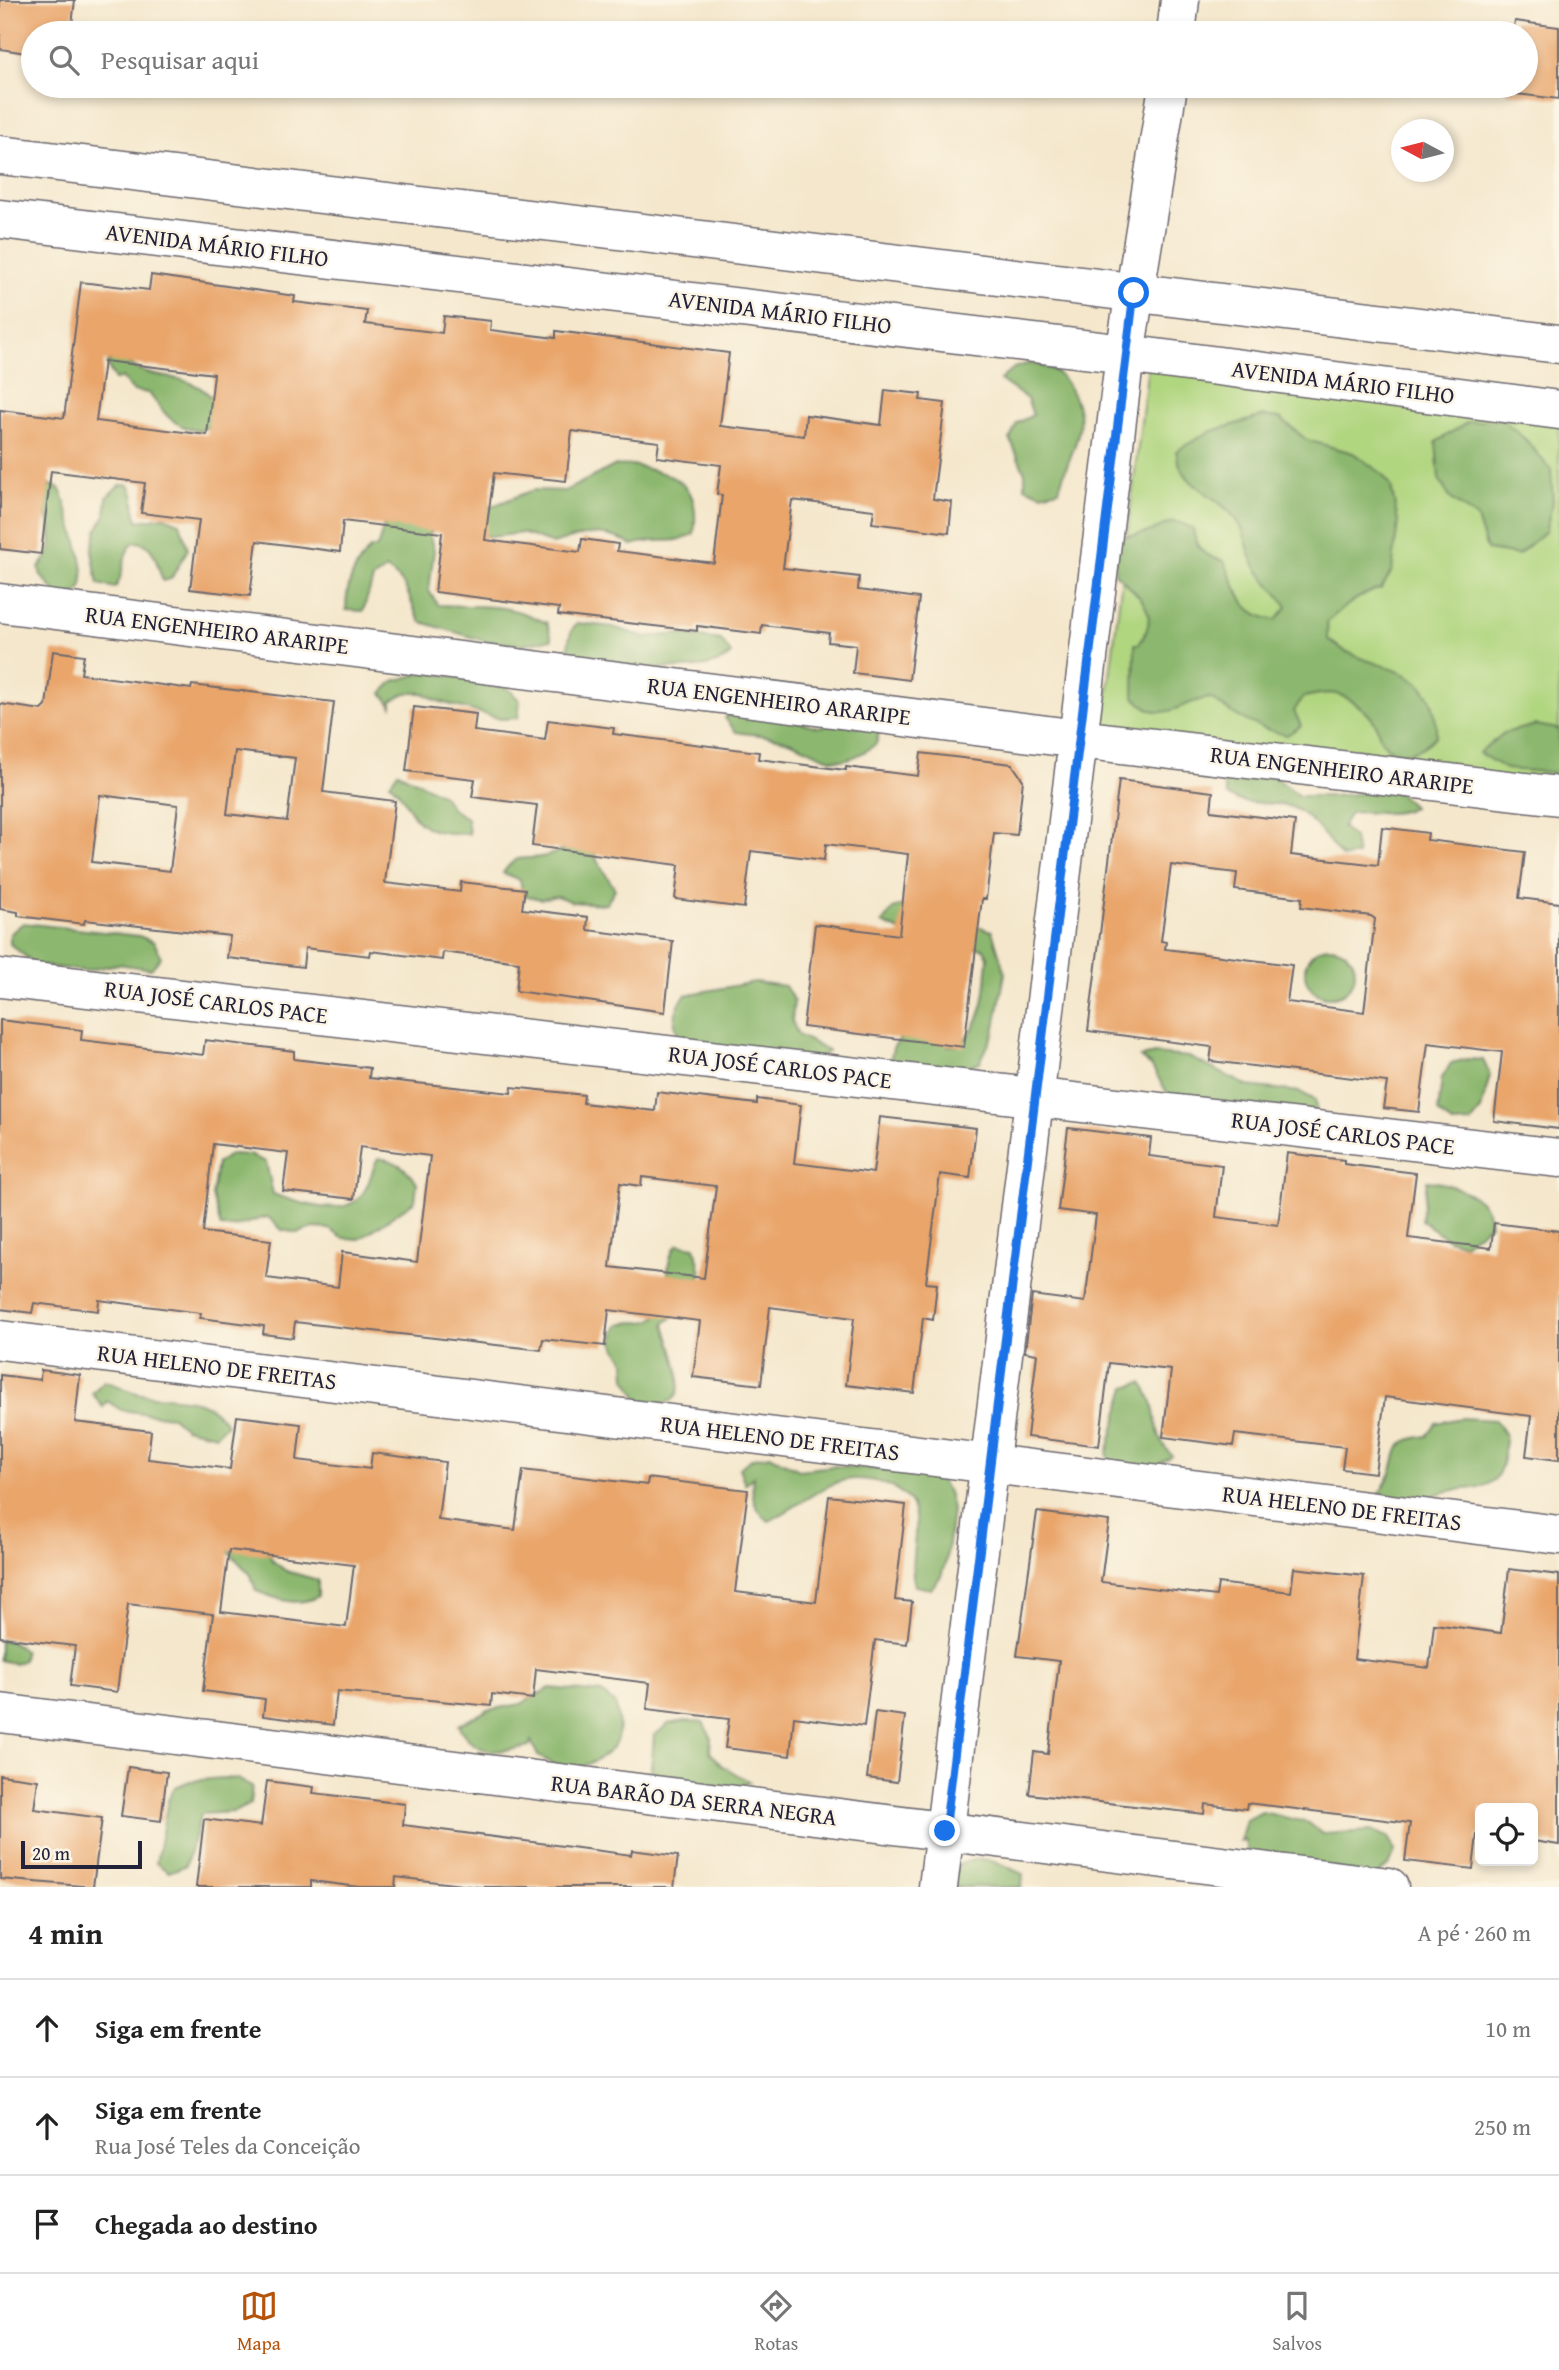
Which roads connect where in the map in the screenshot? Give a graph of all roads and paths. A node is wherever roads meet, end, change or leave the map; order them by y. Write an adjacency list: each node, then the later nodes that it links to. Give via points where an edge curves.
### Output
1 (1180, 0): 2 (street)
2 (1177, 21)
3 (1166, 98): 6 (street)
4 (0, 155): 6 (street)
5 (0, 219): 8 (street, AVENIDA MÁRIO FILHO)
6 (1134, 293): 7 (street); 8 (street)
7 (1559, 344)
8 (1125, 354): 9 (street, AVENIDA MÁRIO FILHO); 11 (street)
9 (1559, 410)
10 (0, 603): 11 (street, RUA ENGENHEIRO ARARIPE)
11 (1079, 739): 12 (street, RUA ENGENHEIRO ARARIPE); 14 (street)
12 (1559, 796)
13 (0, 978): 14 (street, RUA JOSÉ CARLOS PACE)
14 (1034, 1096): 15 (street, RUA JOSÉ CARLOS PACE); 17 (street)
15 (1559, 1158)
16 (0, 1340): 17 (street, RUA HELENO DE FREITAS)
17 (990, 1464): 18 (street, RUA HELENO DE FREITAS); 20 (street)
18 (1559, 1535)
19 (0, 1713): 20 (street, RUA BARÃO DA SERRA NEGRA)
20 (945, 1831): 21 (street); 22 (street, RUA BARÃO DA SERRA NEGRA)
21 (938, 1887)
22 (1389, 1887)

